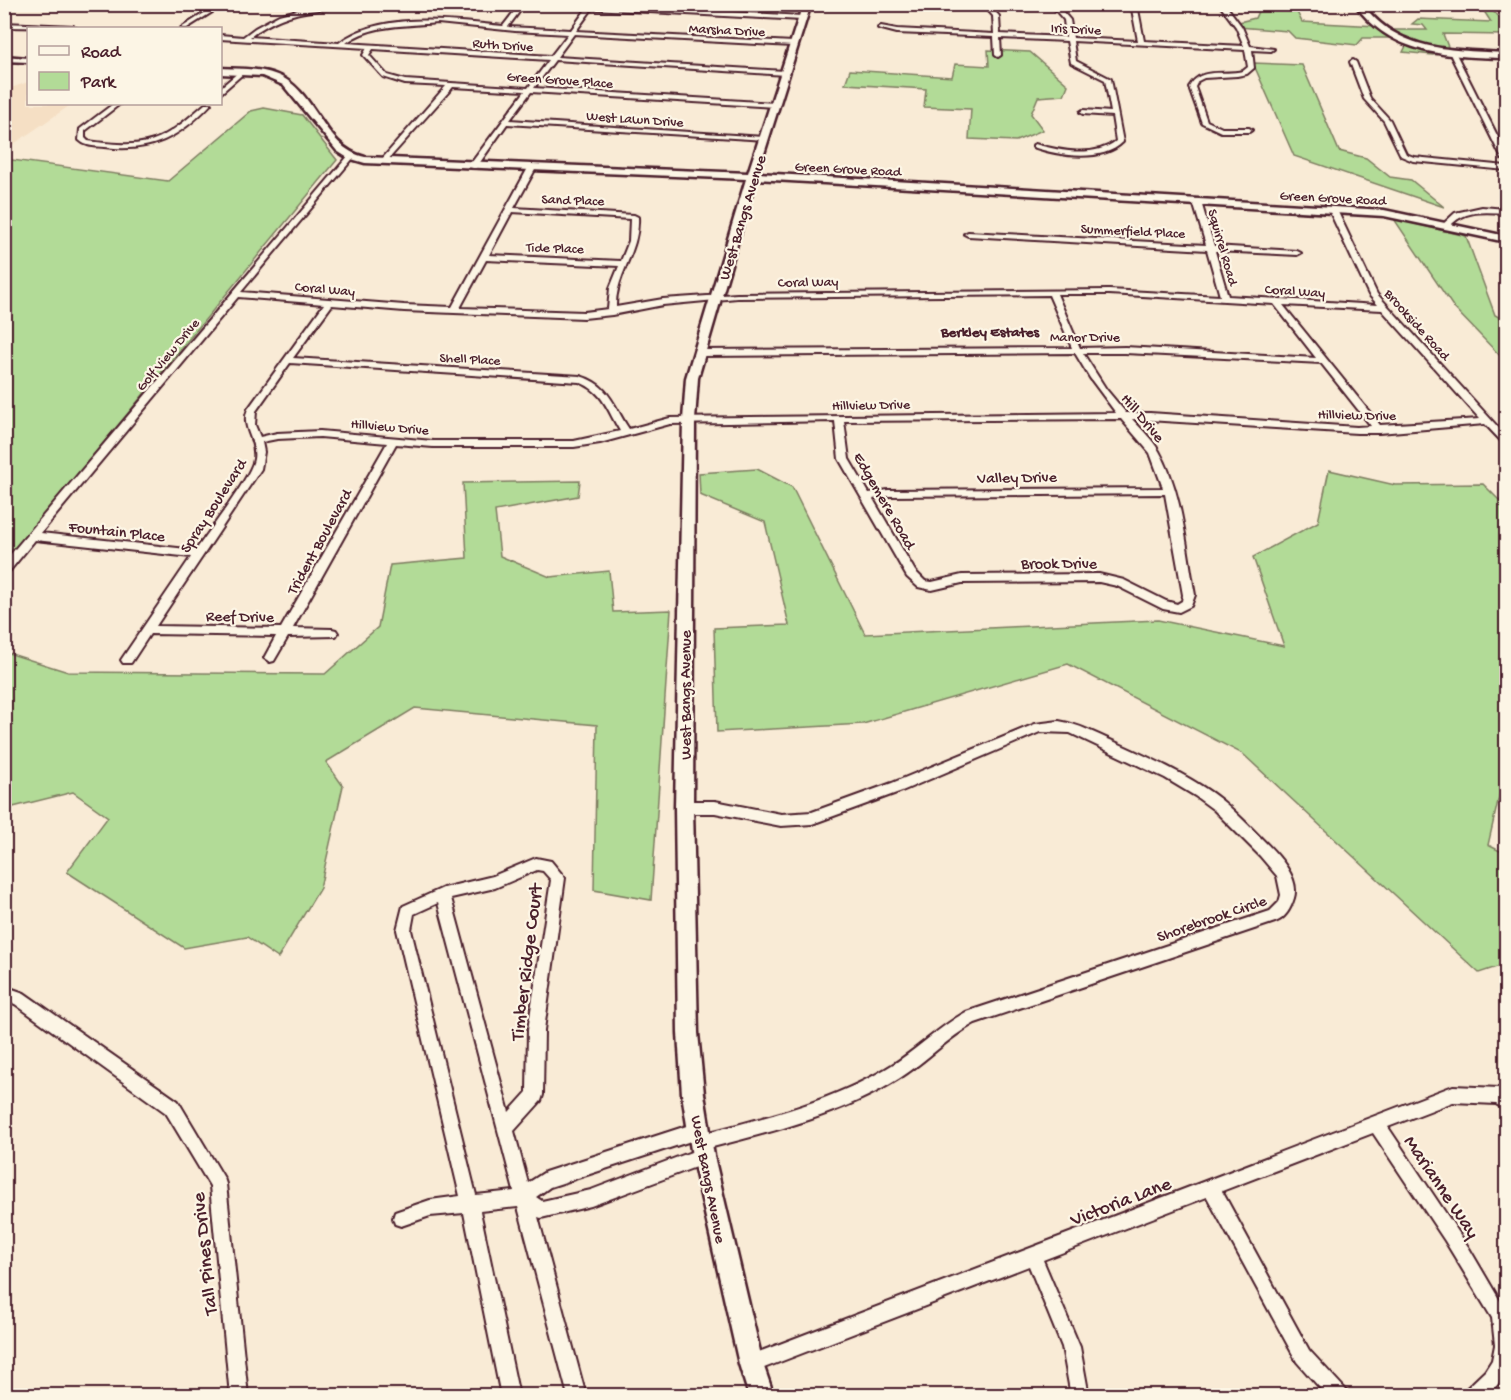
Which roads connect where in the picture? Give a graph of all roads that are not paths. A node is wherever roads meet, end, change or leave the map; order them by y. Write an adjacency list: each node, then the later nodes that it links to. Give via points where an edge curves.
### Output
1 (146, 4): 13 (street)
2 (223, 4): 13 (street)
3 (348, 4): 23 (street, via 280,15 263,22)
4 (523, 4): 18 (street)
5 (984, 4): 21 (street, via 996,16)
6 (1052, 4): 24 (street, via 1066,19)
7 (1134, 4): 27 (street)
8 (1222, 4): 29 (street)
9 (1359, 4): 31 (street, via 1385,32)
10 (1419, 4): 12 (street)
11 (592, 6): 14 (street); 20 (street)
12 (1442, 6)
13 (213, 9): 17 (street)
14 (804, 11): 26 (street, West Bangs Avenue)
15 (4, 24): 16 (street)
16 (56, 27)
17 (186, 27)
18 (504, 28): 20 (street, Marsha Drive); 25 (street, Marsha Drive, via 423,21 362,31 348,36)
19 (881, 28): 21 (street, Iris Drive)
20 (573, 32): 26 (street, Marsha Drive); 35 (street)
21 (996, 36): 24 (street, Iris Drive); 32 (street)
22 (222, 37): 23 (street, Ruth Drive)
23 (244, 39): 25 (street, Ruth Drive)
24 (1069, 40): 27 (street, Iris Drive); 48 (street, via 1073,62 1108,80)
25 (341, 44): 28 (street, Ruth Drive)
26 (793, 44): 40 (street, West Bangs Avenue)
27 (1142, 44): 29 (street, Iris Drive)
28 (372, 46): 35 (street, Ruth Drive); 41 (street, Green Grove Place, via 366,55 390,78)
29 (1247, 48): 30 (street, Iris Drive); 50 (street, via 1252,60 1248,72 1199,78 1192,87 1204,122 1221,130)
30 (1271, 49)
31 (1452, 52): 33 (street); 51 (street)
32 (998, 55)
33 (1506, 56)
34 (4, 58): 36 (street)
35 (552, 59): 40 (street, Ruth Drive); 42 (street)
36 (27, 60)
37 (1353, 62): 60 (street, via 1367,99 1387,120 1405,157)
38 (222, 71): 39 (street)
39 (242, 72): 43 (street); 55 (street, via 281,81)
40 (785, 73): 46 (street, West Bangs Avenue)
41 (452, 84): 42 (street, Green Grove Place); 57 (street)
42 (530, 89): 46 (street, Green Grove Place); 49 (street)
43 (222, 90)
44 (116, 105): 45 (street, via 82,130 81,139 125,148 157,144)
45 (207, 105)
46 (775, 105): 53 (street, West Bangs Avenue)
47 (1083, 112): 48 (street)
48 (1115, 114): 54 (street, via 1120,142 1109,150 1092,153)
49 (505, 122): 53 (street, West Lawn Drive); 58 (street)
50 (1250, 130)
51 (1493, 133): 52 (street); 56 (street)
52 (1506, 134)
53 (764, 139): 61 (street, West Bangs Avenue)
54 (1035, 146)
55 (351, 156): 57 (street, Green Grove Road); 74 (street, Golf View Drive)
56 (1506, 159)
57 (385, 161): 58 (street, Green Grove Road)
58 (473, 166): 59 (street, Green Grove Road)
59 (532, 168): 61 (street, Green Grove Road); 63 (street)
60 (1506, 168)
61 (753, 177): 62 (street, Green Grove Road); 75 (street, West Bangs Avenue)
62 (1197, 202): 64 (street, Green Grove Road); 69 (street, Squirrel Road)
63 (510, 210): 71 (street); 72 (street, Sand Place, via 634,217 633,238)
64 (1333, 210): 66 (street, Green Grove Road, via 1393,214); 79 (street, Brookside Road, via 1368,287)
65 (1506, 211): 66 (street, via 1468,211 1453,216)
66 (1446, 225): 68 (street, Green Grove Road)
67 (968, 234): 69 (street, Summerfield Place)
68 (1506, 239)
69 (1210, 248): 70 (street, Summerfield Place); 76 (street, Squirrel Road)
70 (1297, 253)
71 (484, 257): 72 (street, Tide Place); 80 (street)
72 (624, 264): 81 (street, via 610,301)
73 (1052, 292): 75 (street, Coral Way); 76 (street, Coral Way); 82 (street, Hill Drive)
74 (234, 294): 77 (street, Coral Way); 97 (street, Golf View Drive)
75 (717, 297): 81 (street, Coral Way); 83 (street, West Bangs Avenue)
76 (1225, 299): 78 (street, Coral Way)
77 (329, 303): 80 (street, Coral Way); 84 (street, Spray Boulevard)
78 (1278, 303): 79 (street, Coral Way); 85 (street)
79 (1384, 308): 89 (street, Brookside Road)
80 (455, 310): 81 (street, Coral Way, via 585,315)
81 (612, 312)
82 (1077, 350): 83 (street, Manor Drive); 85 (street, Manor Drive); 86 (street, Hill Drive)
83 (700, 353): 88 (street, West Bangs Avenue, via 690,390)
84 (287, 360): 91 (street, Shell Place, via 580,379 606,394); 92 (street, Spray Boulevard, via 251,412)
85 (1325, 361): 90 (street)
86 (1122, 415): 87 (street, Hillview Drive); 90 (street, Hillview Drive); 95 (street, Hill Drive, via 1153,450)
87 (839, 418): 88 (street, Hillview Drive); 96 (street, Edgemere Road, via 842,455)
88 (688, 420): 91 (street, Hillview Drive); 107 (street, West Bangs Avenue)
89 (1487, 421): 90 (street, Hillview Drive); 94 (street, Brookside Road)
90 (1379, 430)
91 (625, 431): 93 (street, Hillview Drive, via 573,444 433,444)
92 (258, 440): 93 (street, Hillview Drive, via 320,434); 98 (street, Spray Boulevard, via 260,455 256,469)
93 (393, 440): 103 (street, Trident Boulevard)
94 (1506, 441)
95 (1168, 491): 96 (street, Valley Drive, via 888,493); 101 (street, Hill Drive, via 1189,595)
96 (868, 497): 100 (street, Edgemere Road, via 911,574)
97 (33, 536): 98 (street, Fountain Place); 99 (street, Golf View Drive)
98 (198, 554): 102 (street, Spray Boulevard)
99 (4, 570)
100 (928, 585): 101 (street, Brook Drive, via 962,579 1089,577 1120,583 1163,605)
101 (1184, 606)
102 (147, 630): 103 (street, Reef Drive); 106 (street, Spray Boulevard)
103 (284, 632): 104 (street, Reef Drive); 105 (street, Trident Boulevard)
104 (332, 633)
105 (270, 658)
106 (127, 660)
107 (684, 807): 113 (street, West Bangs Avenue, via 688,1033); 113 (street, Shorebrook Circle, via 715,807 781,820 812,818 1040,728 1059,726 1072,728 1176,778 1212,800 1279,866 1288,893 1286,903 1275,916 971,1017 865,1090)
108 (443, 894): 112 (street, Timber Ridge Court); 112 (street, Timber Ridge Court, via 495,882 536,864 546,865 558,878 536,1030 535,1095); 116 (street, Timber Ridge Court, via 408,910 404,930)
109 (4, 993): 120 (street, Tall Pines Drive, via 19,998 172,1107 195,1142 218,1184)
110 (1506, 1102): 111 (street, Victoria Lane, via 1499,1096 1453,1094)
111 (1376, 1124): 114 (street, Victoria Lane); 126 (street, Marianne Way, via 1497,1309 1504,1335 1500,1367 1483,1389)
112 (505, 1129): 115 (street, Timber Ridge Court)
113 (701, 1143): 115 (street, via 546,1180); 115 (street, via 591,1198 541,1210); 119 (street, West Bangs Avenue)
114 (1211, 1187): 118 (street, Victoria Lane); 125 (street, via 1303,1356)
115 (522, 1198): 116 (street); 122 (street, Timber Ridge Court)
116 (470, 1202): 117 (street, via 430,1208); 121 (street, Timber Ridge Court)
117 (401, 1218)
118 (1033, 1256): 119 (street, Victoria Lane); 124 (street, via 1071,1347)
119 (751, 1364): 123 (street, West Bangs Avenue)
120 (239, 1395)
121 (510, 1395)
122 (577, 1395)
123 (762, 1395)
124 (1080, 1395)
125 (1340, 1395)
126 (1471, 1395)

